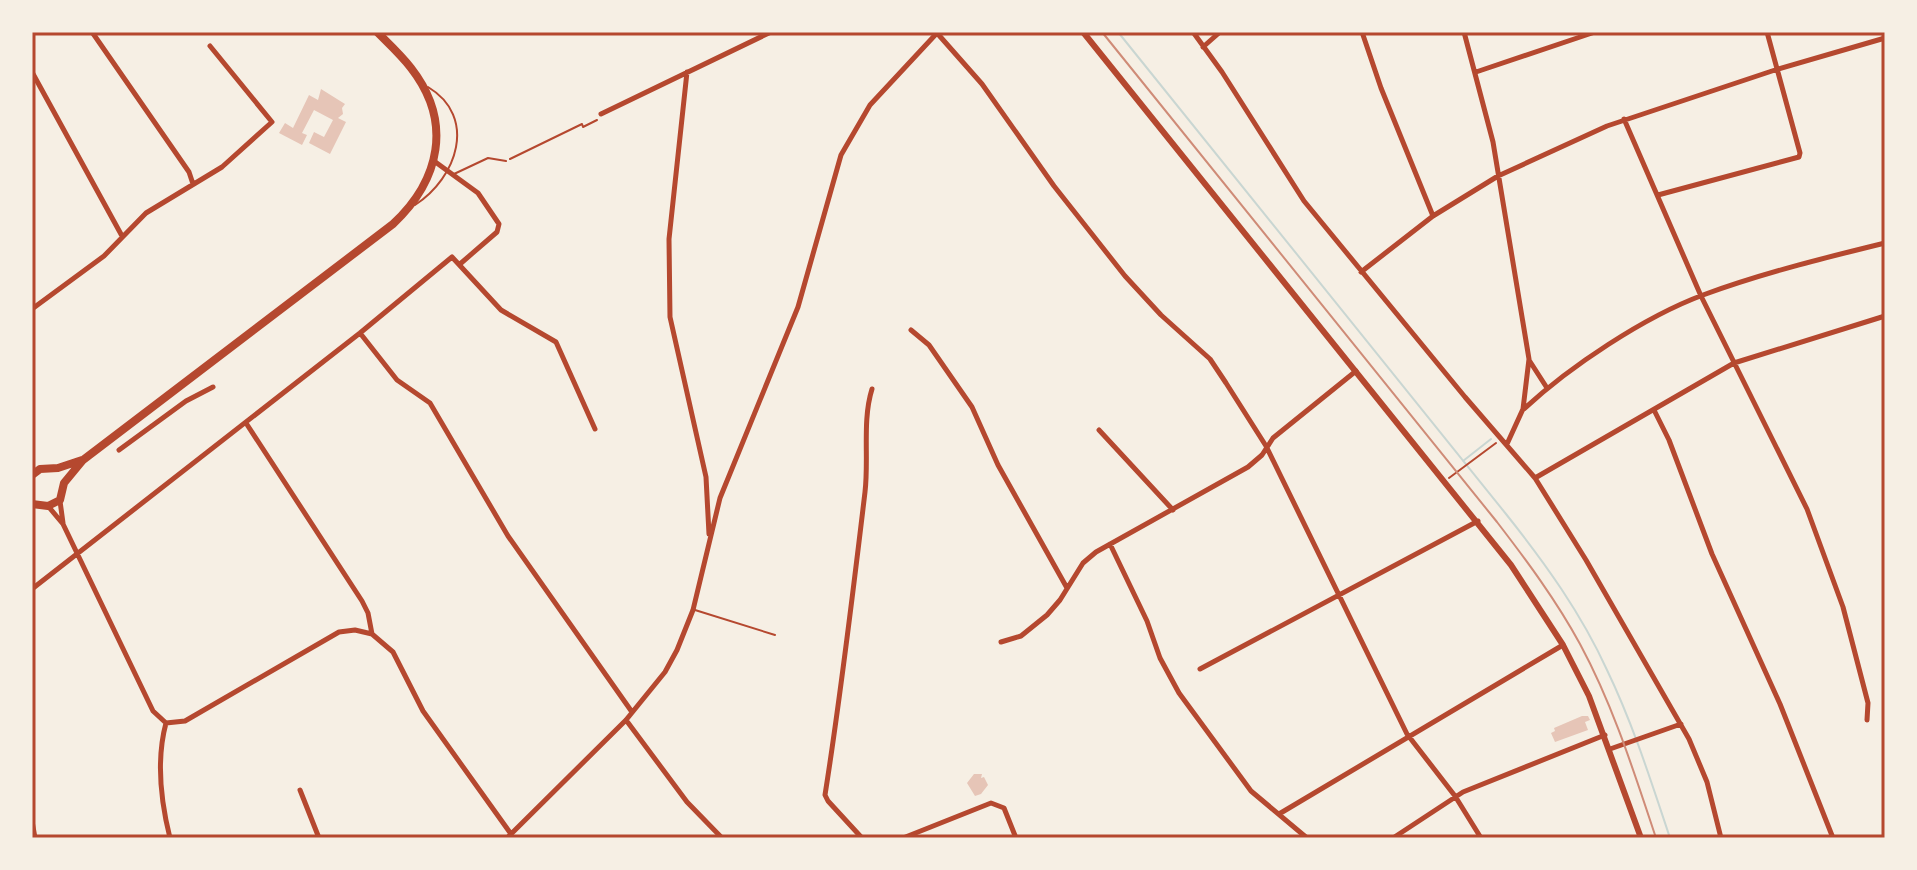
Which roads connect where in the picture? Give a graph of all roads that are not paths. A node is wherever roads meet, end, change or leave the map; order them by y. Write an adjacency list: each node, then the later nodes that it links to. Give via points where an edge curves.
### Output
1 (92, 32): 26 (street)
2 (377, 32): 19 (main road)
3 (771, 32): 17 (street)
4 (937, 32): 53 (street, via 1125,276 1210,359); 67 (street, via 870,105 841,155 798,307 725,485)
5 (1083, 32): 41 (street)
6 (1193, 32): 14 (street)
7 (1220, 32): 14 (street)
8 (1362, 32): 29 (street)
9 (1464, 32): 18 (street)
10 (1595, 32): 18 (street)
11 (1767, 32): 15 (street)
12 (1885, 38): 15 (street)
13 (210, 46): 26 (street, via 272,122 222,167)
14 (1203, 47): 33 (street, via 1283,171)
15 (1778, 69): 21 (street); 27 (street, via 1799,157)
16 (32, 72): 30 (street)
17 (687, 72): 20 (street); 67 (street, via 669,239 669,305 706,477)
18 (1476, 72): 25 (street)
19 (422, 85): 22 (main road, via 435,118); 24 (lane, via 455,115)
20 (602, 116)
21 (1624, 119): 25 (street); 27 (street)
22 (434, 161): 24 (street); 28 (main road)
23 (506, 161): 24 (lane, via 488,158)
24 (451, 173): 28 (lane); 32 (street, via 478,193 499,224 497,232)
25 (1498, 176): 29 (street); 39 (street)
26 (193, 184): 30 (street, via 146,213)
27 (1658, 195): 34 (street)
28 (410, 207): 48 (main road)
29 (1433, 216): 33 (street)
30 (122, 236): 35 (street, via 104,256)
31 (1885, 243): 34 (street, via 1801,263)
32 (460, 264): 38 (street, via 449,258); 49 (street, via 501,310 556,342)
33 (1361, 272): 52 (street)
34 (1701, 296): 40 (street); 43 (street, via 1634,330)
35 (32, 309)
36 (1885, 316): 40 (street)
37 (911, 330): 69 (street, via 929,345 972,407)
38 (360, 333): 47 (street); 78 (street, via 397,380 430,403 508,536)
39 (1529, 359): 43 (street); 45 (street)
40 (1734, 363): 46 (street); 80 (street, via 1807,509 1843,607 1868,703)
41 (1356, 371): 53 (street); 64 (street)
42 (213, 387): 51 (street)
43 (1547, 388): 45 (street)
44 (872, 389): 95 (street, via 850,626 825,795)
45 (1523, 409): 52 (street)
46 (1654, 410): 58 (street); 103 (street)
47 (246, 423): 68 (street); 73 (street, via 362,601)
48 (128, 425): 51 (street); 55 (main road)
49 (595, 429)
50 (1099, 430): 63 (street)
51 (138, 436): 54 (street)
52 (1507, 444): 58 (street)
53 (1266, 446): 63 (street, via 1248,467); 71 (street)
54 (119, 450)
55 (83, 460): 56 (main road); 59 (main road)
56 (52, 469): 57 (main road); 59 (main road)
57 (32, 475)
58 (1535, 478): 82 (street)
59 (64, 483): 60 (main road)
60 (60, 500): 62 (main road); 65 (street)
61 (33, 503): 62 (main road)
62 (48, 506): 65 (street)
63 (1173, 510): 66 (street)
64 (1478, 521): 71 (street); 76 (street)
65 (63, 524): 68 (street)
66 (1110, 544): 69 (street, via 1086,559); 88 (street, via 1174,685 1251,791)
67 (709, 547): 72 (street)
68 (78, 554): 70 (street); 81 (street, via 153,711)
69 (1067, 588): 75 (street, via 1035,625)
70 (32, 589)
71 (1339, 594): 77 (street); 84 (street)
72 (693, 610): 74 (lane); 78 (street, via 671,661)
73 (372, 634): 81 (street, via 339,632 185,721); 90 (street, via 393,652 429,721)
74 (775, 635)
75 (1001, 642)
76 (1563, 645): 83 (street); 84 (street)
77 (1200, 669)
78 (632, 712): 79 (street)
79 (626, 720): 90 (street); 94 (street, via 687,802)
80 (1867, 720)
81 (166, 723): 92 (street, via 161,756)
82 (1681, 724): 85 (street); 102 (street, via 1707,782)
83 (1605, 735): 85 (street); 87 (street)
84 (1409, 737): 87 (street); 88 (street)
85 (1610, 749): 101 (street)
86 (300, 790): 93 (street)
87 (1455, 796): 99 (street); 100 (street)
88 (1279, 814): 98 (street)
89 (32, 821): 91 (street)
90 (509, 836)
91 (35, 838)
92 (170, 838)
93 (319, 838)
94 (722, 838)
95 (862, 838)
96 (903, 838): 97 (street, via 991,803 1004,808)
97 (1016, 838)
98 (1307, 838)
99 (1393, 838)
100 (1481, 838)
101 (1641, 838)
102 (1721, 838)
103 (1833, 838)

